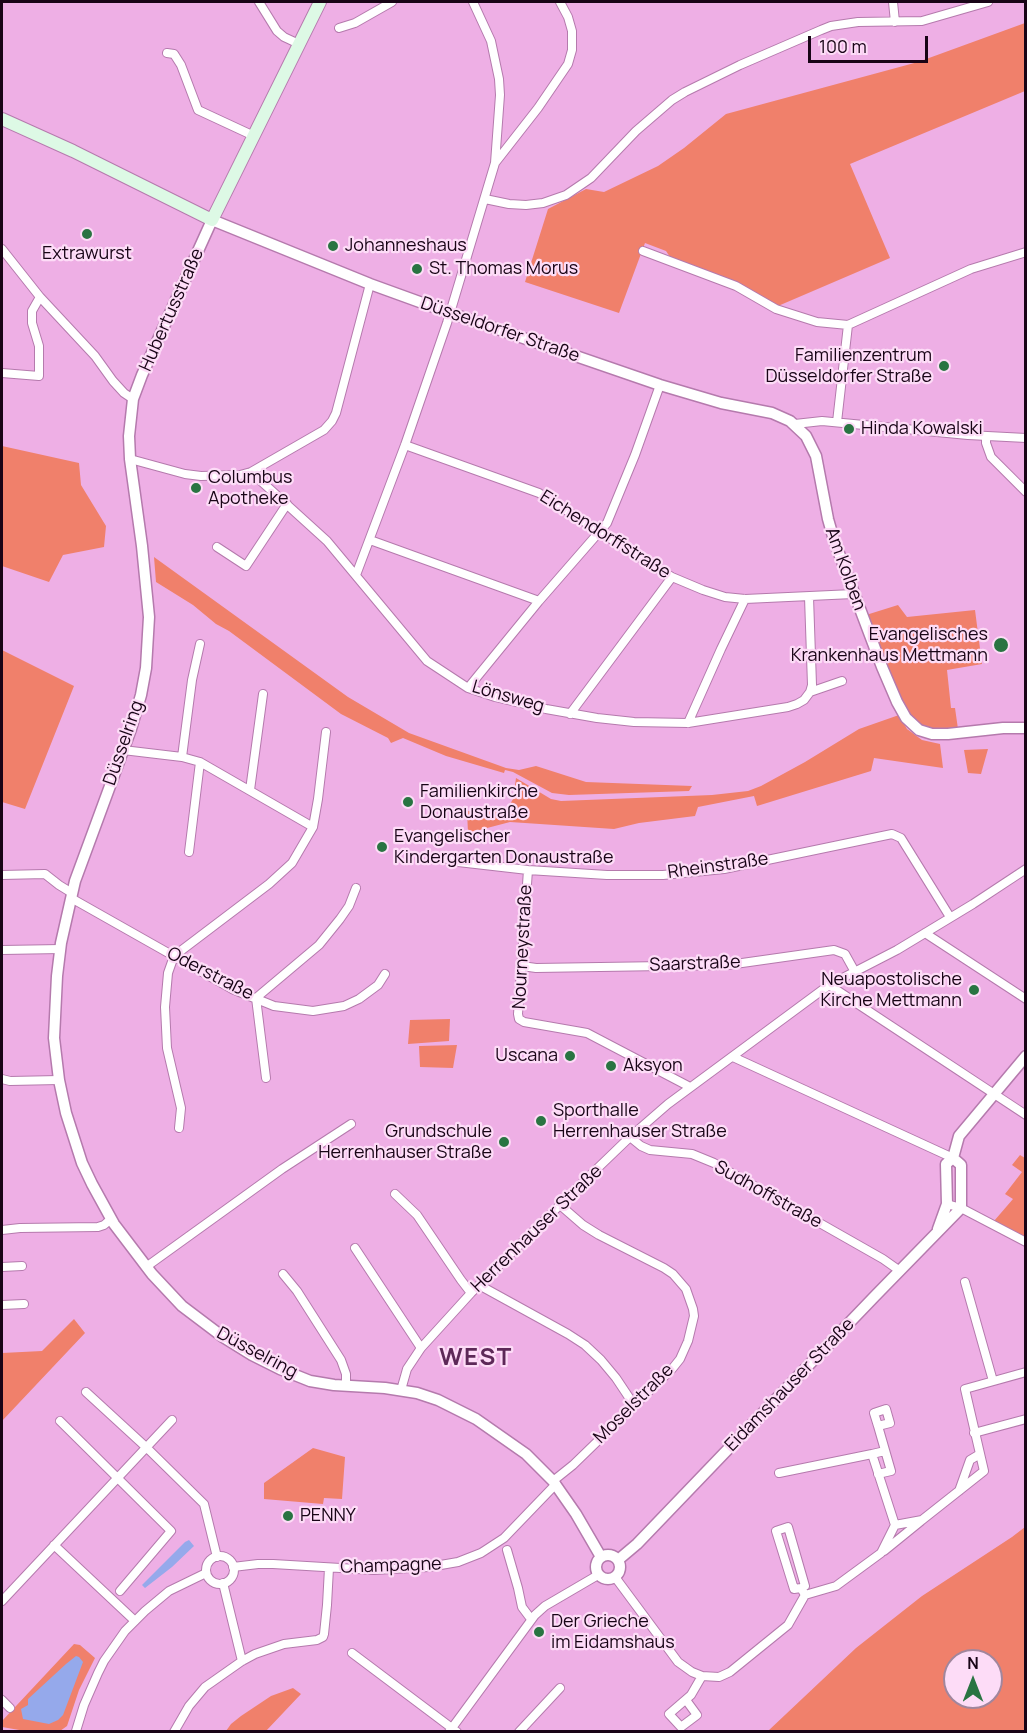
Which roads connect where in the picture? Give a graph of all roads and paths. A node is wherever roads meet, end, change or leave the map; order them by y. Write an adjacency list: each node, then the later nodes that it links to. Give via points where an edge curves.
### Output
1 (259, 2): 10 (street, via 277,31)
2 (320, 2): 10 (main road)
3 (392, 2): 9 (street)
4 (473, 2): 14 (street, via 491,41 500,78)
5 (560, 2): 14 (street, via 573,35 568,64)
6 (893, 2): 8 (street)
7 (988, 2): 8 (street, via 922,21)
8 (895, 22): 15 (street, via 831,26 703,82 672,100 636,130 591,178 567,195 543,203 517,205)
9 (339, 28)
10 (299, 44): 13 (main road)
11 (167, 53): 13 (street, via 174,54 181,65 198,110)
12 (2, 119): 16 (main road, Düsseldorfer Straße)
13 (254, 136): 16 (main road)
14 (495, 163): 15 (street)
15 (485, 199): 22 (street)
16 (212, 220): 20 (street, Düsseldorfer Straße); 26 (street, Hubertusstraße)
17 (2, 249): 21 (street)
18 (643, 251): 23 (street, via 736,286 776,309 817,322)
19 (1026, 252): 23 (street, via 971,269)
20 (370, 284): 22 (street, Düsseldorfer Straße); 33 (street, via 332,422)
21 (40, 297): 24 (street, via 32,311 39,346 39,376); 26 (street, via 95,356 112,381)
22 (450, 313): 25 (street, Düsseldorfer Straße); 31 (street)
23 (848, 325): 27 (street)
24 (2, 373)
25 (660, 385): 28 (street, Düsseldorfer Straße, via 721,404 772,413); 36 (street, via 607,523)
26 (133, 399): 32 (street, Düsselring)
27 (837, 422): 28 (street, Düsseldorfer Straße); 29 (street, Düsseldorfer Straße)
28 (795, 424): 41 (street, Am Kolben, via 816,456 828,519)
29 (986, 436): 30 (street, Düsseldorfer Straße); 34 (street, via 991,457)
30 (1026, 438)
31 (405, 445): 36 (street, Eichendorffstraße, via 531,489); 37 (street)
32 (130, 459): 33 (street, via 201,476 240,476); 54 (street, Düsselring, via 149,617 141,695)
33 (251, 472): 35 (street, Lönsweg)
34 (1026, 492)
35 (287, 504): 38 (street, via 246,566); 39 (street, Lönsweg)
36 (598, 532): 40 (street, Eichendorffstraße); 44 (street)
37 (370, 540): 39 (street); 44 (street)
38 (217, 547)
39 (356, 575): 47 (street, Lönsweg, via 427,661)
40 (672, 577): 43 (street, Eichendorffstraße, via 725,597); 50 (street)
41 (853, 594): 42 (street); 52 (street, Am Kolben, via 901,710 919,730 948,734)
42 (809, 597): 43 (street, Eichendorffstraße); 48 (street, via 813,678)
43 (745, 599): 51 (street)
44 (539, 601): 47 (street)
45 (200, 644): 55 (street)
46 (842, 681): 48 (street, Lönsweg)
47 (468, 688): 50 (street, Lönsweg)
48 (810, 692): 51 (street, Lönsweg, via 804,700 788,707)
49 (263, 694): 57 (street)
50 (570, 714): 51 (street, Lönsweg, via 634,722)
51 (688, 723)
52 (1026, 728)
53 (327, 732): 58 (street)
54 (123, 750): 55 (street); 65 (street, Düsselring)
55 (182, 757): 56 (street)
56 (200, 762): 57 (street); 59 (street)
57 (250, 790): 58 (street)
58 (313, 827): 70 (street, via 292,863)
59 (189, 852)
60 (440, 857): 62 (street, Rheinstraße)
61 (1026, 869): 66 (street, Herrenhauser Straße)
62 (528, 870): 66 (street, Rheinstraße, via 663,875 716,870 892,834 901,837); 71 (street, Nourneystraße)
63 (2, 875): 65 (street, Oderstraße, via 45,874)
64 (356, 888): 75 (street, via 349,906 319,945)
65 (71, 895): 68 (street, Düsselring); 70 (street, Oderstraße)
66 (950, 917): 67 (street, Herrenhauser Straße)
67 (926, 933): 72 (street, Herrenhauser Straße); 76 (street)
68 (61, 949): 69 (street); 81 (street, Düsselring, via 54,1038)
69 (2, 950)
70 (174, 956): 75 (street, Oderstraße); 86 (street, via 165,1007 167,1048 181,1108)
71 (522, 966): 72 (street, Saarstraße, via 728,965 834,950 845,954); 82 (street, Nourneystraße, via 519,1019 587,1033)
72 (855, 972): 74 (street, Herrenhauser Straße)
73 (385, 974): 75 (street, Oderstraße, via 378,985 344,1006 313,1011)
74 (829, 985): 78 (street, Herrenhauser Straße); 83 (street)
75 (256, 998): 79 (street)
76 (1026, 999)
77 (1026, 1056): 83 (street)
78 (733, 1057): 82 (street, Herrenhauser Straße); 88 (street)
79 (266, 1078)
80 (2, 1079): 81 (street)
81 (59, 1080): 93 (street, Düsselring, via 79,1155)
82 (690, 1088): 87 (street, Herrenhauser Straße)
83 (994, 1094): 84 (street); 88 (street, via 959,1136)
84 (1026, 1115)
85 (351, 1124): 100 (street)
86 (179, 1128)
87 (630, 1137): 91 (street, Herrenhauser Straße); 101 (street, Sudhoffstraße, via 650,1150 692,1154 714,1163)
88 (953, 1158): 90 (street, via 946,1164); 92 (street, via 960,1165)
89 (395, 1194): 105 (street, via 417,1215)
90 (947, 1204): 92 (street); 95 (street)
91 (560, 1205): 104 (street, Herrenhauser Straße); 114 (street, Moselstraße, via 599,1235 673,1274 689,1294 694,1316 684,1351 672,1369)
92 (961, 1209): 95 (street, Eidamshauser Straße); 96 (street)
93 (111, 1219): 94 (street, via 98,1227); 100 (street, Düsselring)
94 (2, 1230)
95 (937, 1233): 101 (street, Eidamshauser Straße)
96 (1026, 1242)
97 (355, 1248): 108 (street)
98 (22, 1266): 99 (street)
99 (2, 1267)
100 (146, 1267): 111 (street, Düsselring, via 182,1306 252,1355 310,1381)
101 (900, 1271): 136 (street, Eidamshauser Straße)
102 (283, 1274): 111 (street, via 341,1360)
103 (965, 1282): 110 (street)
104 (479, 1286): 105 (street, Herrenhauser Straße); 114 (street, via 585,1345 616,1378)
105 (471, 1293): 108 (street, Herrenhauser Straße)
106 (24, 1304): 107 (street)
107 (2, 1305)
108 (422, 1348): 112 (street, Herrenhauser Straße, via 407,1369)
109 (1026, 1372): 110 (street)
110 (993, 1381): 119 (street, via 965,1389)
111 (346, 1386): 112 (street, Düsselring)
112 (401, 1390): 127 (street, Düsselring, via 438,1400 476,1419 526,1454)
113 (86, 1392): 120 (street)
114 (634, 1405): 127 (street, Moselstraße)
115 (1026, 1419): 119 (street)
116 (172, 1420): 120 (street)
117 (60, 1421): 126 (street)
118 (878, 1426): 121 (street)
119 (974, 1433): 123 (street)
120 (147, 1448): 126 (street); 134 (street, via 204,1504)
121 (885, 1451): 122 (street); 125 (street, via 891,1471)
122 (872, 1454): 124 (street); 125 (street)
123 (980, 1454): 128 (street, via 970,1460); 128 (street, via 984,1471)
124 (779, 1473)
125 (878, 1474): 130 (street)
126 (117, 1479): 131 (street); 143 (street, via 171,1531)
127 (554, 1483): 135 (street, Düsselring); 138 (street, Champagne, via 504,1538 469,1558 411,1569)
128 (958, 1492): 129 (street)
129 (922, 1520): 130 (street); 133 (street)
130 (895, 1526): 133 (street)
131 (54, 1545): 145 (street); 147 (street)
132 (507, 1550): 146 (street, via 522,1607)
133 (881, 1553): 144 (street, via 836,1586)
134 (217, 1557): 137 (street, via 224,1557); 139 (street, via 207,1563)
135 (601, 1557): 136 (street); 140 (street, via 596,1564)
136 (618, 1560): 141 (street, via 620,1569)
137 (234, 1567): 138 (street, Champagne, via 258,1564); 142 (street, via 231,1578)
138 (329, 1568): 149 (street, via 323,1637 284,1644)
139 (206, 1573): 142 (street, via 211,1581); 147 (street, via 169,1592)
140 (598, 1575): 141 (street, via 606,1579); 146 (street, via 544,1606)
141 (615, 1577): 150 (street, via 678,1662)
142 (223, 1583): 149 (street)
143 (120, 1591)
144 (803, 1592): 144 (street, via 794,1589 776,1530 788,1527 805,1586); 150 (street, via 788,1624 730,1671 719,1677)
145 (2, 1601)
146 (531, 1619): 155 (street)
147 (135, 1621): 157 (street, via 98,1672)
148 (352, 1653): 155 (street)
149 (242, 1661): 158 (street, via 205,1687)
150 (702, 1676): 153 (street)
151 (560, 1688): 159 (street)
152 (2, 1700): 154 (street)
153 (686, 1700)
154 (10, 1708)
155 (453, 1730)
156 (70, 1731): 157 (street)
157 (76, 1731)
158 (174, 1731)
159 (519, 1731)

